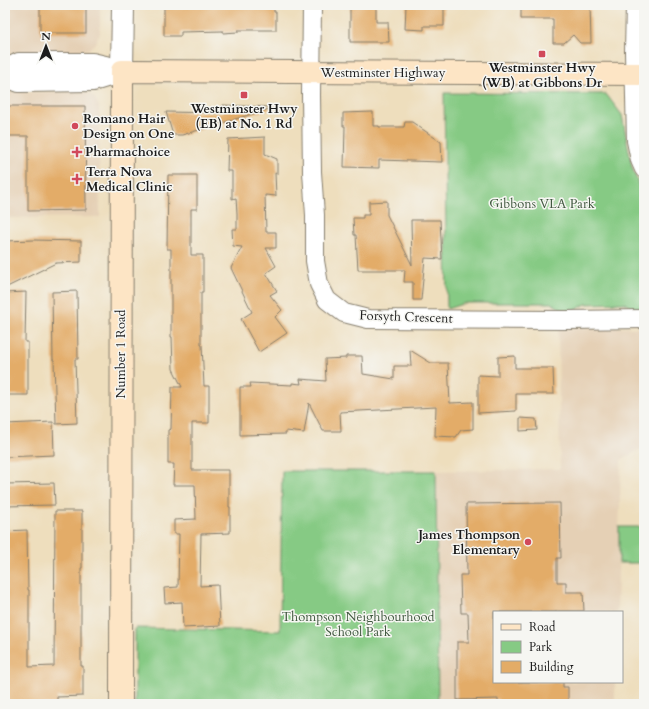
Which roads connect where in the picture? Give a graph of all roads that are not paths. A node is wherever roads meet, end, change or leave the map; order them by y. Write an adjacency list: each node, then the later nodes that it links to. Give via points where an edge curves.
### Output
1 (123, 5): 5 (street, Number 1 Road)
2 (312, 5): 6 (street, Forsyth Crescent)
3 (635, 5): 7 (street, via 634,52)
4 (5, 71): 5 (street, Westminster Highway, via 19,64 92,64)
5 (122, 71): 6 (main road, Westminster Highway); 8 (street, Westminster Highway, via 93,80 19,81); 11 (main road, Number 1 Road)
6 (311, 73): 7 (main road, Westminster Highway); 10 (street, Forsyth Crescent, via 315,261 319,284 327,300 344,313 368,319)
7 (640, 74): 9 (street, via 636,141)
8 (5, 75)
9 (644, 169)
10 (644, 319)
11 (121, 704)

